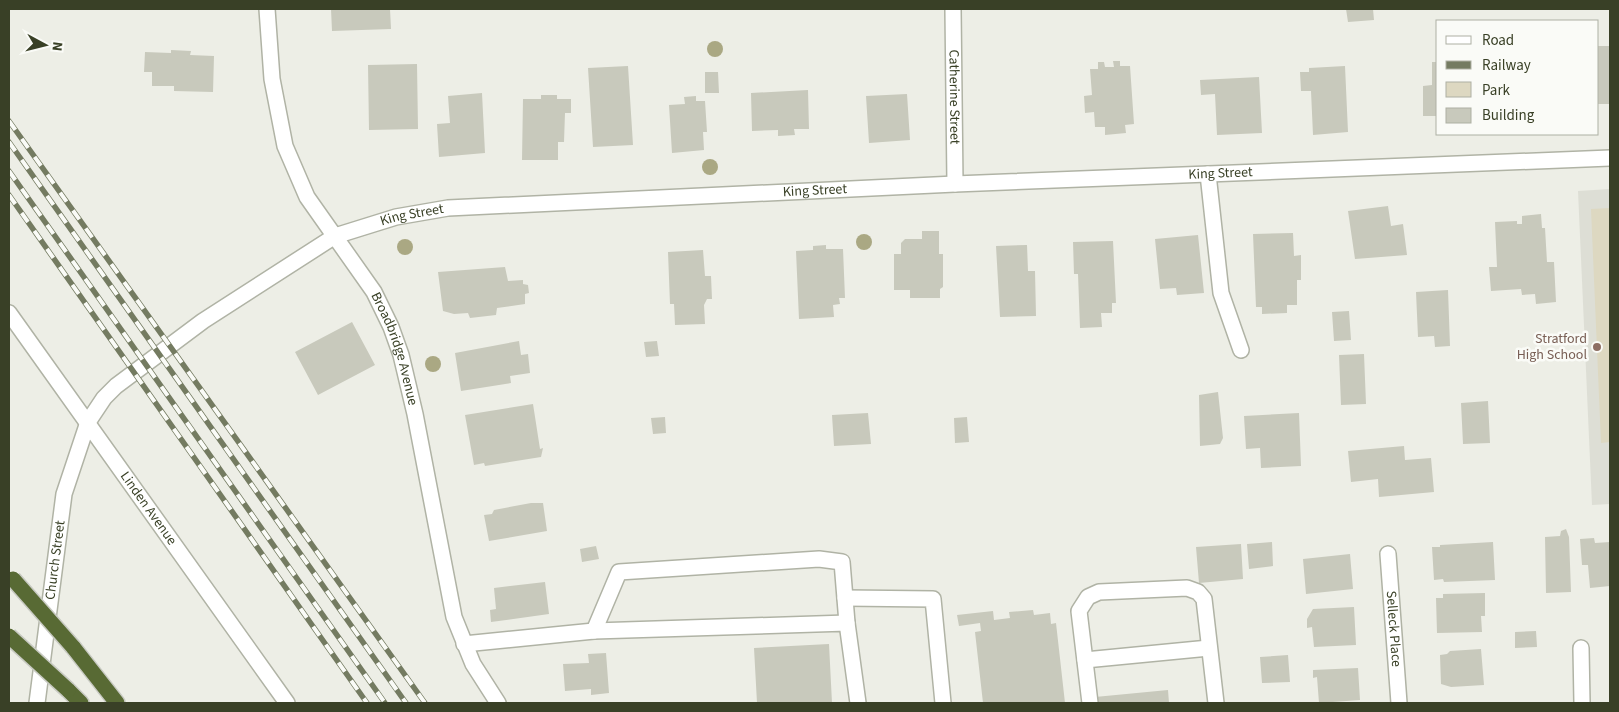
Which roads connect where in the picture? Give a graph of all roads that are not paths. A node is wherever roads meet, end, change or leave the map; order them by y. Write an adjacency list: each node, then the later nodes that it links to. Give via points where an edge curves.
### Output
1 (267, 9): 6 (street, Broadbridge Avenue, via 272,79 286,146 307,197)
2 (953, 9): 5 (street, Catherine Street)
3 (1610, 158): 4 (street, King Street)
4 (1208, 174): 5 (street, King Street); 8 (street, via 1221,293)
5 (955, 184): 6 (street, King Street, via 448,208 396,217)
6 (335, 236): 9 (street, King Street, via 203,321 116,386); 16 (street, Broadbridge Avenue, via 374,292 402,355 447,587)
7 (9, 313): 9 (street, Linden Avenue)
8 (1241, 350)
9 (88, 422): 20 (street, Church Street, via 64,494); 23 (street, Linden Avenue)
10 (1388, 554): 29 (street, Selleck Place)
11 (11, 576): 22 (highway, bridge)
12 (845, 598): 13 (street); 14 (street, via 842,562 819,559 619,572); 26 (street, via 933,599)
13 (847, 623): 14 (street); 25 (street)
14 (594, 631): 16 (street)
15 (9, 636): 21 (highway, bridge)
16 (464, 644): 24 (street, Broadbridge Avenue)
17 (1209, 648): 19 (street); 19 (street, via 1204,599 1198,592 1187,588 1099,592 1088,598 1079,612); 28 (street)
18 (1581, 648): 30 (street)
19 (1085, 660): 27 (street)
20 (37, 703)
21 (81, 703)
22 (117, 703)
23 (287, 703)
24 (498, 703)
25 (858, 703)
26 (943, 703)
27 (1090, 703)
28 (1216, 703)
29 (1399, 703)
30 (1582, 703)

